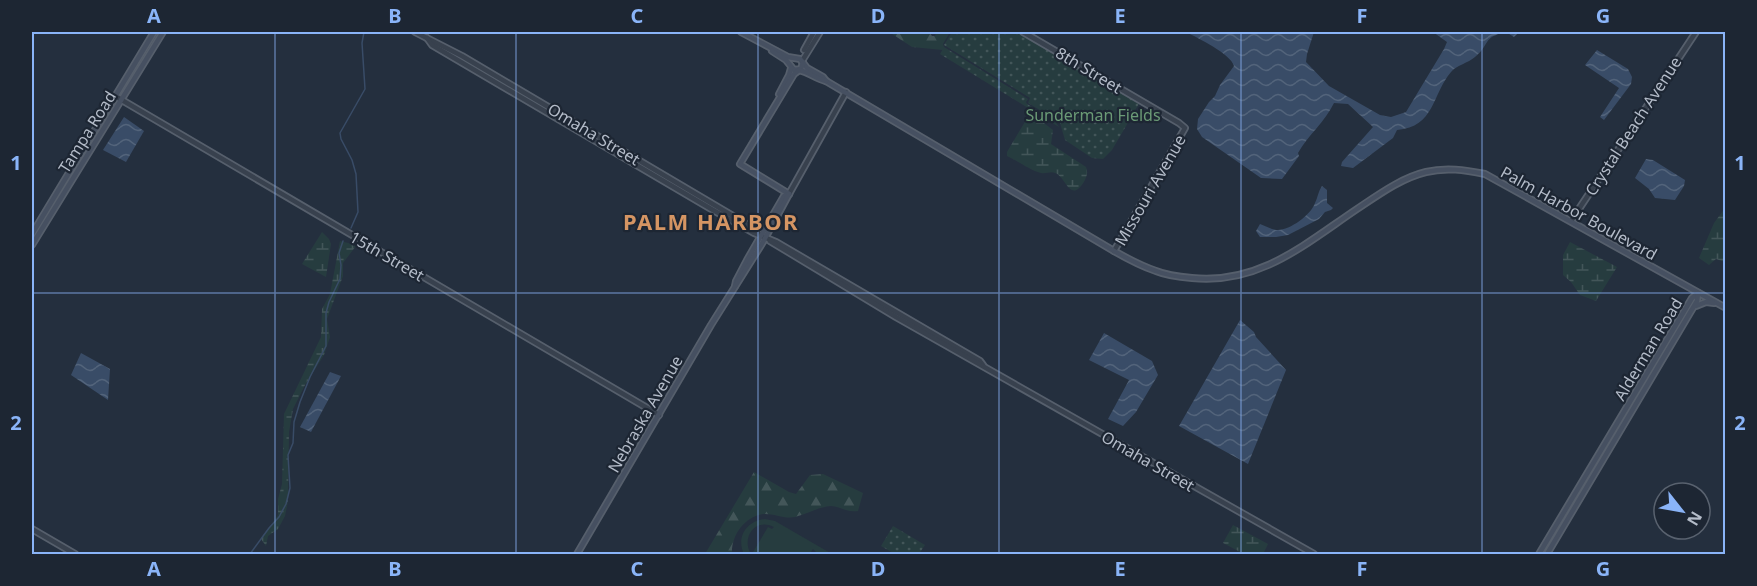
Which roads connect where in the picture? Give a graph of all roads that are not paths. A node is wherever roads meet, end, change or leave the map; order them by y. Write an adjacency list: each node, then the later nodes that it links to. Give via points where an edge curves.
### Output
1 (154, 32): 16 (main road, Tampa Road)
2 (163, 32): 17 (main road, Tampa Road)
3 (415, 32): 23 (street, Omaha Street, via 462,56)
4 (741, 32): 9 (main road)
5 (814, 32): 10 (street, via 802,54)
6 (820, 32): 11 (street)
7 (1023, 32): 19 (street, 8th Street)
8 (1696, 32): 21 (street, Crystal Beach Avenue)
9 (770, 48): 10 (main road); 12 (main road)
10 (795, 58): 11 (main road); 12 (main road)
11 (802, 62): 13 (main road); 14 (main road)
12 (790, 67): 13 (main road); 18 (main road)
13 (798, 70): 14 (main road); 18 (main road)
14 (826, 81): 15 (main road)
15 (846, 93): 20 (street, Nebraska Avenue); 25 (main road)
16 (115, 96): 17 (street, 15th Street); 22 (main road, Tampa Road)
17 (121, 100): 24 (main road, Tampa Road); 30 (street, 15th Street)
18 (776, 102): 20 (main road, via 740,164)
19 (1185, 128): 25 (street, Missouri Avenue)
20 (789, 194): 23 (main road, Nebraska Avenue)
21 (1571, 221): 25 (main road, Palm Harbor Boulevard, via 1485,174 1442,169 1406,179 1287,257 1235,277 1167,275); 26 (main road, Palm Harbor Boulevard)
22 (32, 234)
23 (764, 237): 30 (main road, Nebraska Avenue); 34 (street, Omaha Street)
24 (32, 245)
25 (1114, 252)
26 (1698, 293): 27 (main road, Palm Harbor Boulevard); 29 (main road, Alderman Road); 35 (main road, Alderman Road)
27 (1719, 304): 28 (main road, Palm Harbor Boulevard); 29 (main road, via 1702,302)
28 (1725, 308)
29 (1692, 310): 36 (main road, Alderman Road)
30 (659, 415): 33 (main road, Nebraska Avenue)
31 (32, 529): 32 (street)
32 (75, 555)
33 (577, 555)
34 (1314, 555)
35 (1539, 555)
36 (1547, 555)

